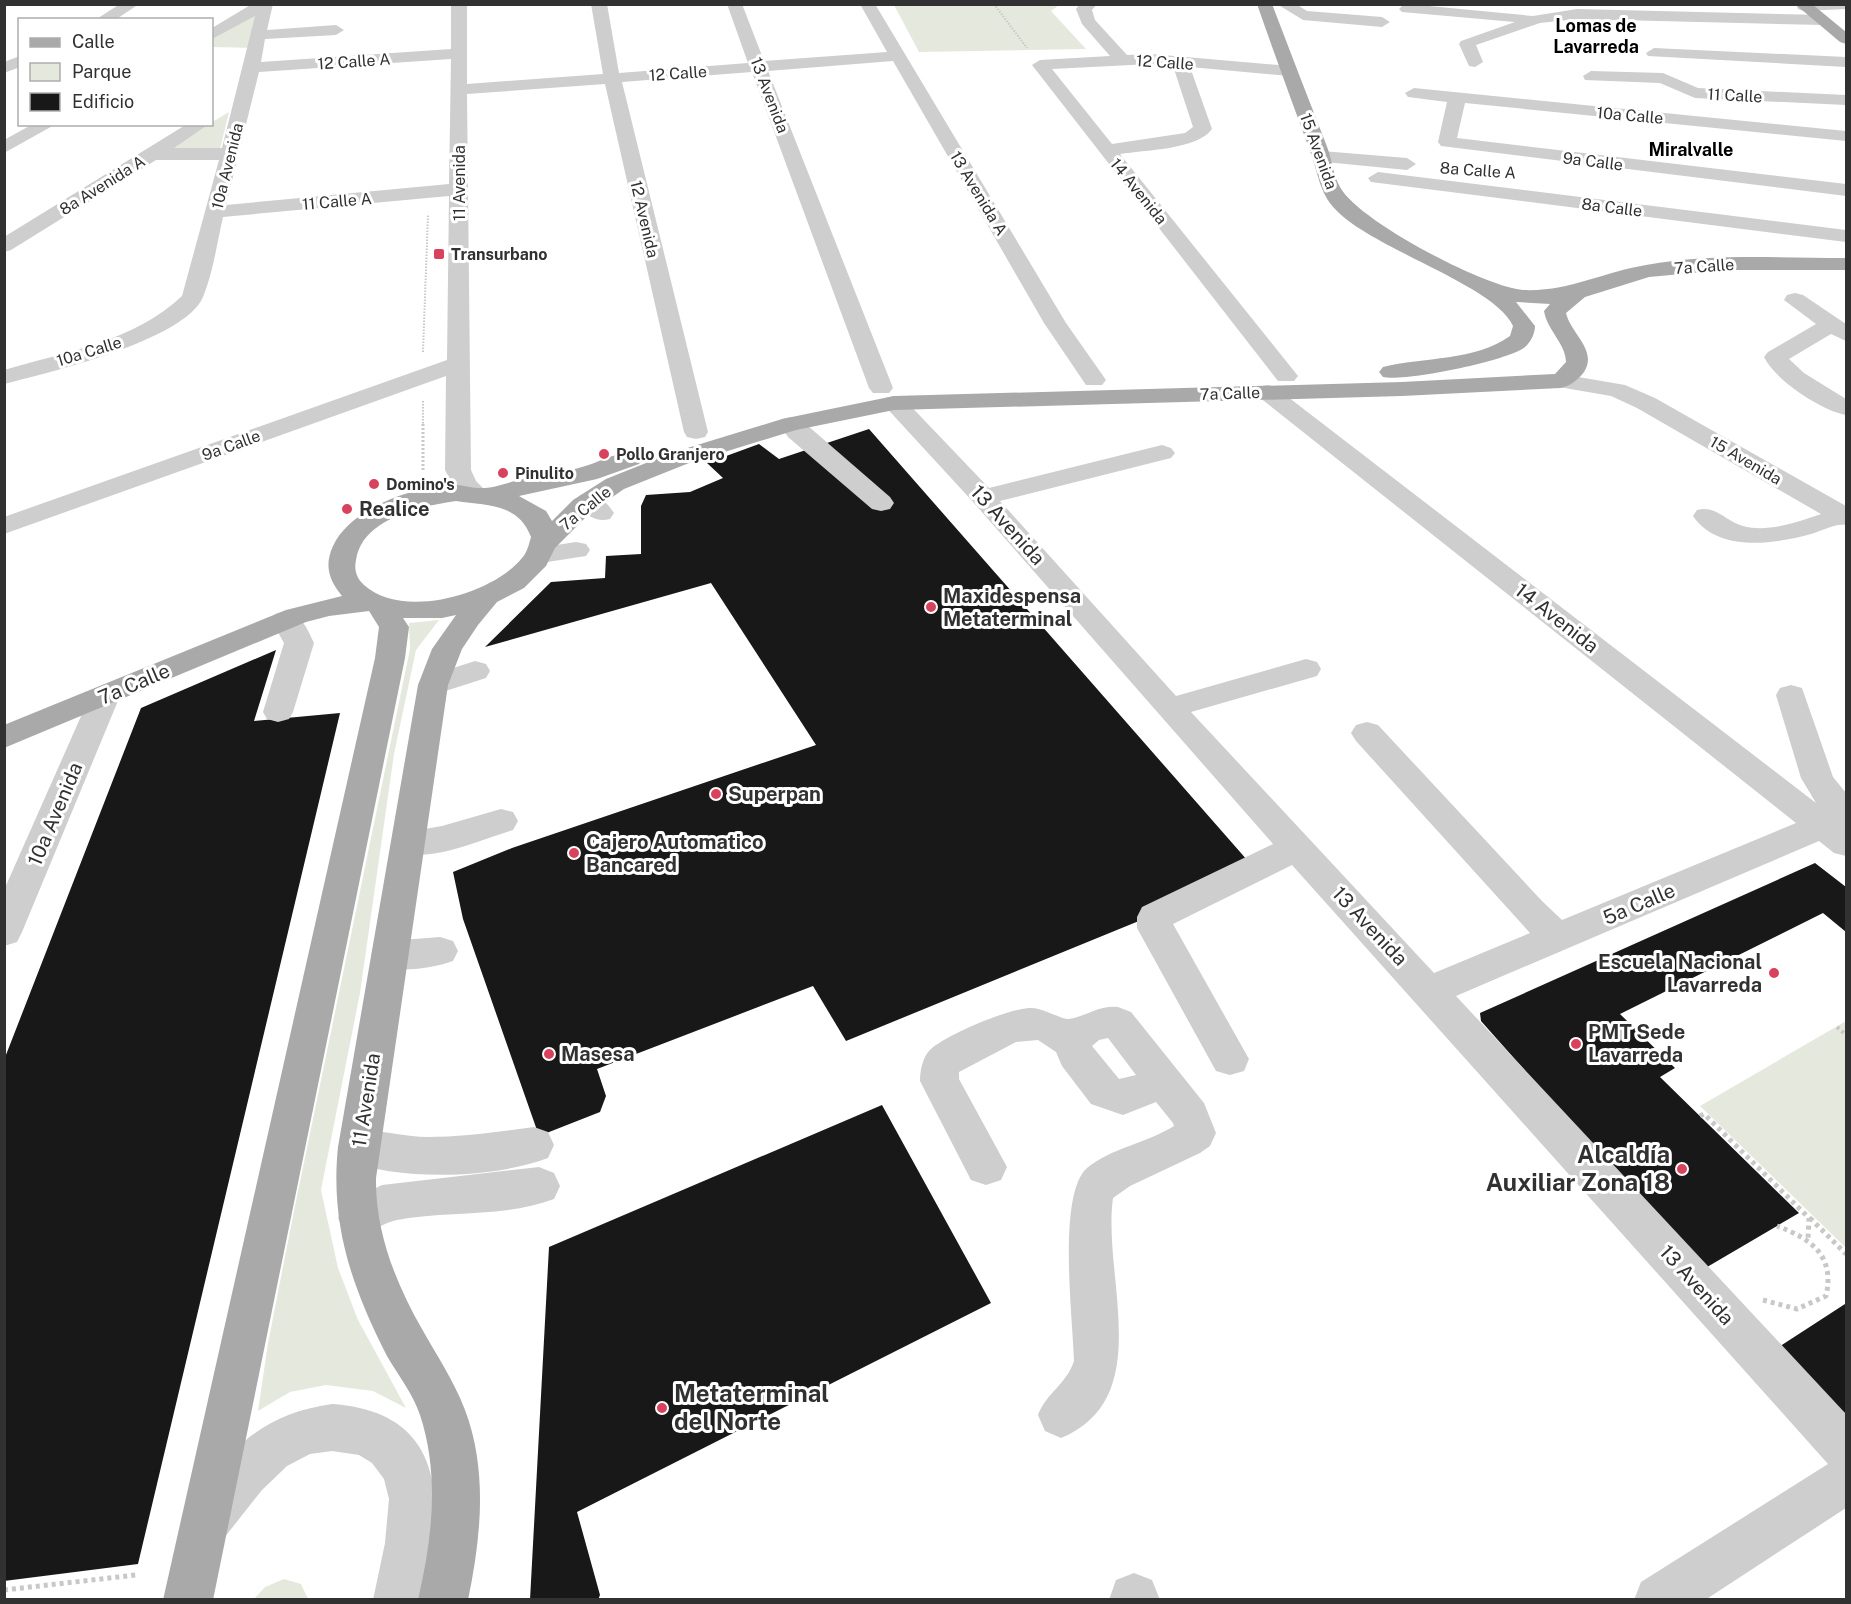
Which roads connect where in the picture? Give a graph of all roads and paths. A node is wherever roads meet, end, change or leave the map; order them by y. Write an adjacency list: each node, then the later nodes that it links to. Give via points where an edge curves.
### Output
1 (132, 4): 16 (street)
2 (264, 4): 21 (street); 23 (street, 10a Avenida)
3 (459, 4): 26 (street, 11 Avenida)
4 (599, 4): 40 (street, 12 Avenida)
5 (734, 4): 35 (street, 13 Avenida)
6 (867, 4): 28 (street, 13 Avenida A)
7 (994, 4): 34 (path)
8 (1090, 4): 29 (street, via 1084,9 1088,21)
9 (1264, 4): 38 (main road, 15 Avenida)
10 (1284, 4): 19 (street, via 1303,15)
11 (1685, 4): 15 (street)
12 (1802, 5): 13 (street); 18 (main road)
13 (1846, 5)
14 (1407, 9): 17 (street)
15 (1697, 15): 17 (street, via 1577,14); 18 (street)
16 (106, 18)
17 (1538, 19): 31 (street, via 1467,44)
18 (1823, 20): 22 (main road)
19 (1382, 22)
20 (336, 30): 23 (street)
21 (213, 33)
22 (1846, 39)
23 (256, 40): 24 (street); 25 (street); 37 (street, 10a Avenida)
24 (213, 41)
25 (323, 41)
26 (459, 53): 37 (street, 12 Calle A); 41 (street, 11 Avenida)
27 (1654, 53): 32 (street)
28 (898, 56): 35 (street, 12 Calle); 75 (street, 13 Avenida A, via 1055,323)
29 (1121, 59): 33 (street, 12 Calle); 34 (street, 12 Calle)
30 (18, 62): 36 (street)
31 (1475, 62)
32 (1846, 62)
33 (1180, 63): 38 (street, 12 Calle); 51 (street, via 1203,129 1180,140)
34 (1040, 65): 51 (street, 14 Avenida)
35 (759, 67): 40 (street, 12 Calle); 77 (street, 13 Avenida)
36 (4, 68)
37 (249, 68): 43 (street, 10a Avenida)
38 (1289, 71): 54 (main road, 15 Avenida)
39 (1591, 76): 45 (street, 11 Calle, via 1663,78 1695,93)
40 (612, 78): 41 (street, 12 Calle); 81 (street, 12 Avenida)
41 (459, 90): 59 (street, 11 Avenida)
42 (1414, 93): 44 (street, 10a Calle)
43 (245, 97): 46 (street); 52 (street, 10a Avenida)
44 (1457, 98): 49 (street, 10a Calle); 55 (street, 9a Calle, via 1447,142)
45 (1846, 100)
46 (220, 112)
47 (43, 126): 50 (street)
48 (197, 126): 53 (street, 8a Avenida A)
49 (1846, 136)
50 (4, 148)
51 (1106, 150): 76 (street, 14 Avenida)
52 (230, 154): 53 (street); 61 (street, 10a Avenida)
53 (150, 155): 63 (street, 8a Avenida A)
54 (1322, 157): 56 (street, 8a Calle A); 65 (main road, 15 Avenida, via 1329,186 1341,204 1360,220)
55 (1633, 166): 57 (street); 60 (street, 9a Calle)
56 (1445, 167)
57 (1549, 174)
58 (1378, 178): 62 (street, 8a Calle)
59 (459, 189): 61 (street, 11 Calle A); 71 (street, 11 Avenida)
60 (1846, 190)
61 (215, 212): 68 (street, 10a Avenida, via 192,298)
62 (1846, 236)
63 (4, 246)
64 (1846, 264): 66 (main road, 7a Calle, via 1683,266 1647,271)
65 (1488, 290): 66 (main road, via 1551,297); 70 (main road, 7a Calle, via 1524,326 1516,343)
66 (1577, 292): 72 (main road, 7a Calle, via 1555,311)
67 (1795, 300): 69 (street)
68 (170, 319): 73 (street, 10a Calle, via 136,336)
69 (1839, 329): 79 (street, via 1776,357 1777,363)
70 (1503, 347): 72 (main road, via 1542,351 1562,359); 76 (main road, 7a Calle, via 1466,359 1394,372)
71 (458, 364): 74 (street, 9a Calle); 83 (street, 11 Avenida)
72 (1571, 369): 76 (main road, 7a Calle, via 1453,387); 78 (street, 15 Avenida); 78 (street, 15 Avenida)
73 (4, 377)
74 (423, 377): 85 (path, via 423,473); 90 (street, 9a Calle)
75 (1094, 380): 76 (main road, 7a Calle); 77 (main road, 7a Calle)
76 (1277, 384): 77 (main road, 7a Calle); 107 (street, 14 Avenida)
77 (887, 395): 80 (main road, 7a Calle); 81 (main road, 7a Calle, via 791,404); 86 (street, 13 Avenida)
78 (1646, 403): 89 (street, 15 Avenida)
79 (1846, 408)
80 (791, 424): 87 (street); 91 (main road, 7a Calle, via 680,458 615,484 595,507)
81 (696, 432): 84 (main road, 7a Calle, via 588,474)
82 (1162, 453): 86 (street)
83 (458, 470): 84 (street, via 465,485); 85 (street)
84 (483, 494): 85 (main road); 91 (main road, via 514,501 532,511 543,525)
85 (436, 495): 93 (main road, via 387,511 354,535 340,564)
86 (983, 497): 102 (street, 13 Avenida)
87 (881, 502)
88 (1706, 516): 89 (street, via 1731,532 1758,535 1782,533)
89 (1844, 516)
90 (4, 526)
91 (543, 549): 92 (street); 94 (main road, via 531,569 512,585)
92 (576, 550)
93 (343, 578): 95 (main road, via 353,591); 96 (main road, 7a Calle, via 328,594)
94 (485, 599): 95 (main road, via 450,608 414,611); 99 (main road, 11 Avenida, via 450,642)
95 (375, 604): 96 (main road, 7a Calle, via 335,606); 134 (main road, via 394,627 390,658)
96 (290, 618): 101 (main road, 7a Calle); 103 (street, via 298,643)
97 (1306, 669): 102 (street)
98 (475, 671): 99 (street)
99 (433, 685): 108 (main road, 11 Avenida)
100 (1791, 695): 107 (street, via 1817,778)
101 (105, 696): 105 (main road, 7a Calle); 110 (street, 10a Avenida)
102 (1169, 708): 109 (street, 13 Avenida)
103 (278, 712)
104 (1367, 733): 111 (street, via 1529,911)
105 (4, 737)
106 (501, 821): 108 (street)
107 (1841, 824): 111 (street, 5a Calle)
108 (408, 843): 113 (main road, 11 Avenida)
109 (1297, 848): 114 (street, 13 Avenida); 118 (street, via 1155,917 1155,928)
110 (4, 932)
111 (1559, 938): 114 (street, 5a Calle)
112 (440, 951): 113 (street)
113 (389, 955): 122 (main road, 11 Avenida)
114 (1430, 991): 132 (street, 13 Avenida)
115 (1837, 1027): 116 (path)
116 (1846, 1035)
117 (1071, 1042): 119 (street, via 1076,1055 1105,1092 1123,1098); 119 (street, via 1075,1035 1105,1021 1118,1023); 123 (street, via 1043,1025 1028,1023 1009,1028 945,1060 939,1070 940,1081)
118 (1230, 1059)
119 (1163, 1081): 131 (street, via 1190,1115 1196,1133 1186,1142 1098,1185 1090,1222 1097,1361 1086,1393)
120 (1700, 1116): 126 (path, via 1704,1114)
121 (534, 1145): 122 (street, via 467,1156 406,1155)
122 (358, 1147): 125 (main road, 11 Avenida, via 354,1186)
123 (986, 1167)
124 (539, 1186): 125 (street, via 399,1200 382,1204)
125 (358, 1218): 136 (main road, 11 Avenida, via 378,1286 428,1381 450,1440 457,1474 456,1520)
126 (1809, 1218): 128 (path); 129 (path)
127 (1777, 1226): 128 (path)
128 (1808, 1239): 130 (path, via 1825,1260 1832,1279 1826,1296 1797,1309)
129 (1846, 1254)
130 (1753, 1298)
131 (1060, 1415)
132 (1846, 1448)
133 (1846, 1480): 141 (street)
134 (204, 1525): 138 (main road); 139 (street, via 267,1450 290,1436 329,1426 364,1430 382,1441 399,1460 411,1487 411,1527)
135 (136, 1575): 137 (path)
136 (447, 1584): 140 (street)
137 (4, 1590)
138 (188, 1599)
139 (398, 1599)
140 (412, 1599)
141 (1659, 1599)

